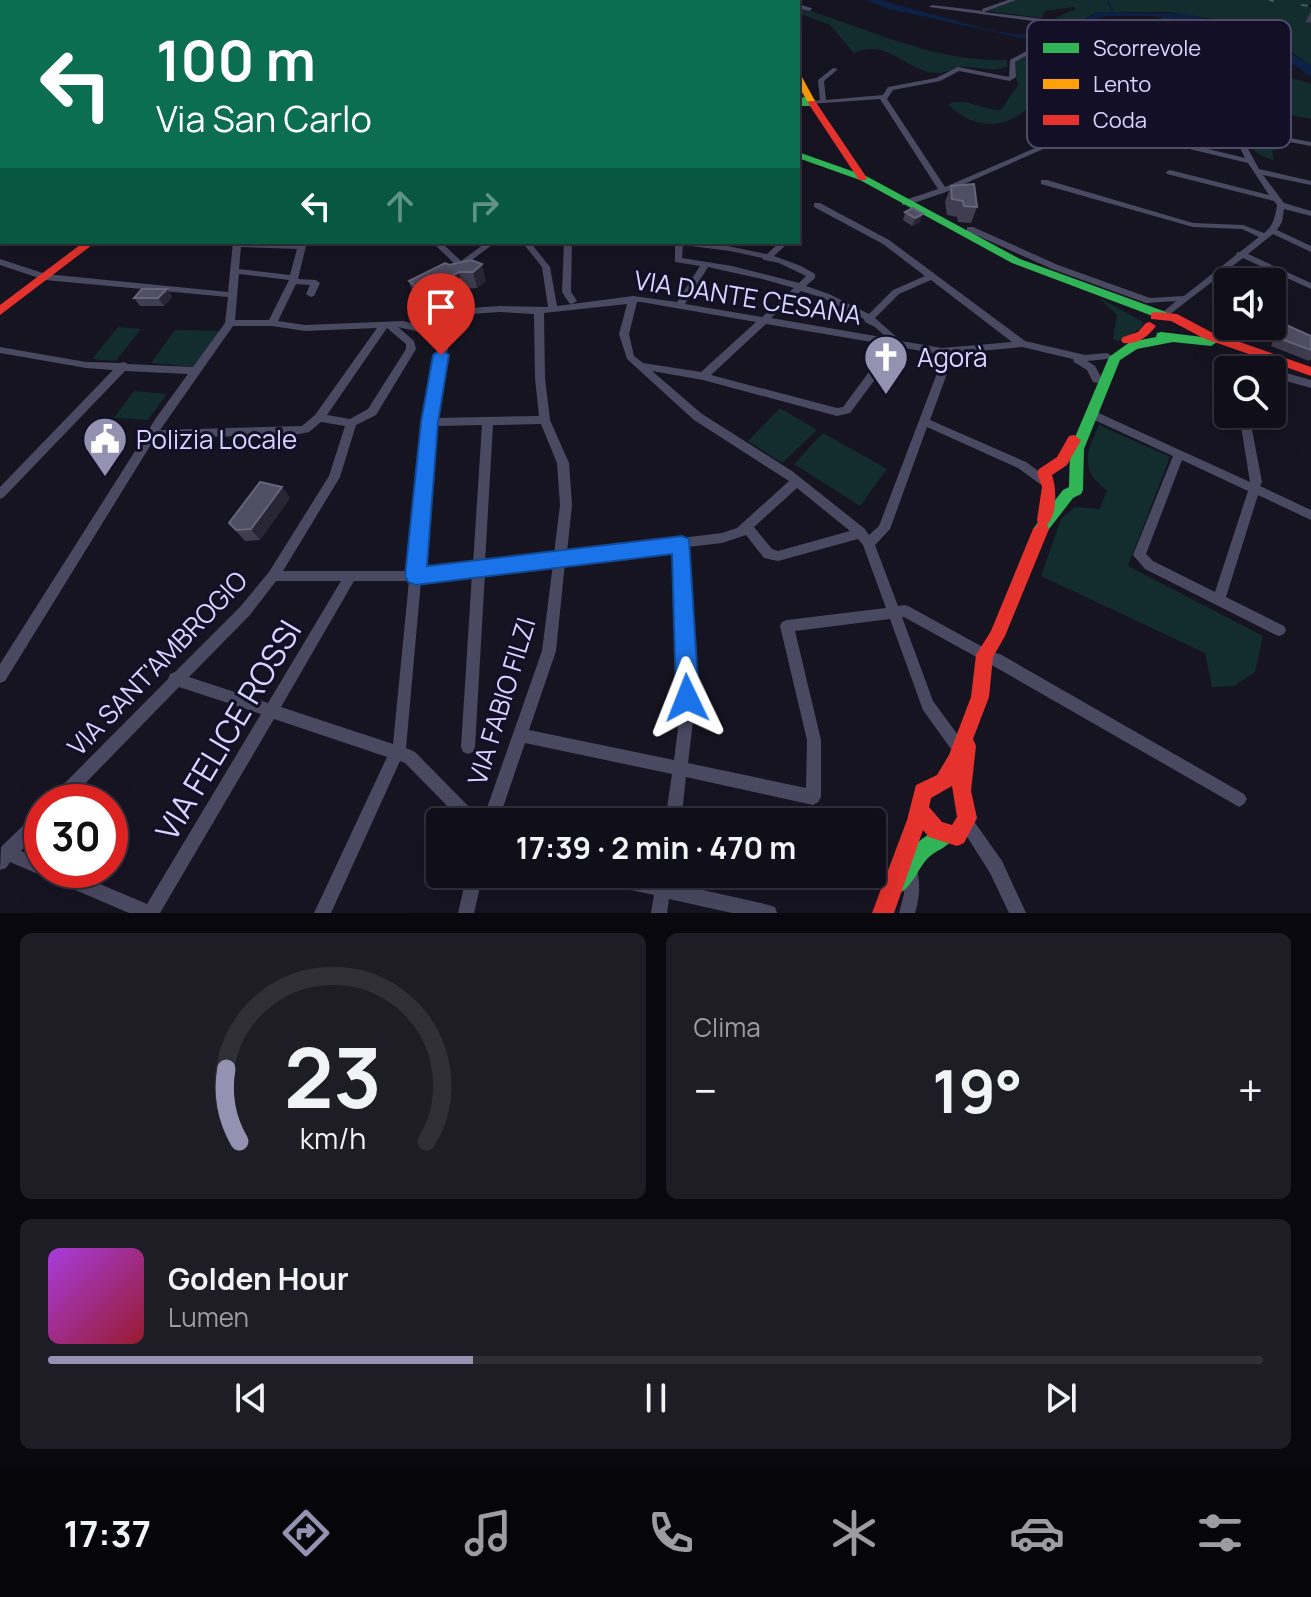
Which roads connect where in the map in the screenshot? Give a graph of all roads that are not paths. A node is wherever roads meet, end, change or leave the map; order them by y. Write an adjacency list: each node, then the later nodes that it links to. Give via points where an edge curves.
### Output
1 (1013, 0): 5 (street)
2 (800, 7): 4 (street)
3 (932, 7): 5 (street)
4 (809, 9)
5 (978, 13): 6 (street)
6 (1044, 20)
7 (1027, 52): 10 (street, via 1012,61 1010,79 958,69 931,81 899,83)
8 (835, 69): 11 (street, via 821,80)
9 (800, 82): 11 (main road)
10 (882, 97): 11 (street); 24 (street)
11 (808, 103): 19 (main road)
12 (1291, 140): 13 (street)
13 (1311, 144)
14 (1040, 148): 24 (street)
15 (1196, 148): 18 (street)
16 (1243, 148): 18 (street)
17 (800, 156): 19 (main road)
18 (1250, 161): 20 (street)
19 (844, 164): 26 (main road)
20 (1256, 171): 23 (street); 25 (street)
21 (1170, 172): 25 (street)
22 (1044, 182): 30 (street, via 1193,225)
23 (1311, 183)
24 (943, 190): 26 (street)
25 (1278, 202): 28 (street); 30 (street, via 1278,222)
26 (905, 203): 63 (main road, via 1003,255)
27 (817, 205): 47 (street, via 886,242)
28 (1311, 214)
29 (970, 229): 56 (street, via 1149,301)
30 (1268, 234): 41 (street); 42 (street)
31 (88, 244): 48 (main road)
32 (236, 244): 46 (street)
33 (302, 244): 49 (street)
34 (438, 244): 35 (street, via 461,265)
35 (489, 244)
36 (528, 244): 59 (street, via 546,267)
37 (568, 244): 55 (street, via 566,292)
38 (680, 244): 45 (street, via 678,260)
39 (711, 244): 43 (street)
40 (783, 244): 43 (street)
41 (1311, 249)
42 (1240, 254): 51 (street); 56 (street)
43 (767, 258): 50 (street, via 811,274)
44 (0, 262): 48 (street)
45 (706, 264): 50 (street); 58 (street)
46 (235, 271): 49 (street); 53 (street)
47 (932, 276): 62 (street, via 896,292); 72 (street)
48 (45, 277): 53 (street); 60 (main road)
49 (294, 280): 52 (street, via 316,283); 66 (street)
50 (802, 286): 62 (street); 64 (street)
51 (1311, 286)
52 (311, 294)
53 (233, 295): 65 (street)
54 (633, 299): 57 (street, VIA DANTE CESANA); 58 (street, VIA DANTE CESANA); 78 (street, via 624,342 630,357)
55 (572, 301): 57 (street, VIA DANTE CESANA); 59 (street)
56 (1180, 301): 63 (street); 68 (street)
57 (592, 303): 59 (street, VIA DANTE CESANA)
58 (679, 306): 64 (street, VIA DANTE CESANA)
59 (558, 309): 61 (street, VIA DANTE CESANA)
60 (0, 311)
61 (539, 311): 69 (street, VIA DANTE CESANA, via 453,312); 87 (street, VIA FABIO FILZI)
62 (868, 320): 71 (street)
63 (1157, 320): 68 (main road); 70 (main road); 76 (main road)
64 (762, 321): 71 (street, VIA DANTE CESANA); 81 (street)
65 (230, 323): 66 (street); 79 (street)
66 (272, 323): 67 (street, via 305,328)
67 (387, 326): 69 (street, via 403,324); 86 (street); 91 (street, via 411,343 411,349 372,412)
68 (1186, 329): 70 (main road); 80 (main road)
69 (445, 335): 89 (street)
70 (1169, 339): 85 (main road, via 1134,345 1115,357)
71 (897, 342): 74 (street, VIA DANTE CESANA); 81 (street, via 846,410 829,411)
72 (1022, 344): 74 (street, VIA DANTE CESANA); 75 (street)
73 (0, 350): 77 (street, via 46,360)
74 (942, 351): 90 (street, via 947,360)
75 (1061, 354): 76 (street); 83 (street, via 1088,366)
76 (1107, 356): 83 (main road)
77 (124, 365): 79 (street); 99 (street)
78 (643, 366): 81 (street); 97 (street, via 698,417)
79 (195, 371): 93 (street)
80 (1311, 372)
81 (703, 376)
82 (1286, 377): 84 (street)
83 (1097, 379): 95 (main road, via 1072,448)
84 (1311, 384)
85 (1092, 414): 94 (street); 96 (main road, via 1077,449)
86 (319, 418): 91 (street); 93 (street, via 294,431)
87 (545, 420): 88 (street); 106 (street, VIA FABIO FILZI, via 563,463 566,505)
88 (488, 421): 89 (street); 107 (street)
89 (430, 422): 110 (street)
90 (925, 422): 95 (street); 104 (street, via 884,529)
91 (351, 423): 108 (street, VIA SANT'AMBROGIO, via 334,477)
92 (1247, 428): 98 (street)
93 (152, 434): 115 (street)
94 (1179, 454): 98 (street); 111 (street, via 1139,555)
95 (1049, 476): 96 (main road); 100 (main road); 102 (main road)
96 (1075, 479): 100 (main road, via 1076,490)
97 (797, 481): 103 (street); 104 (street)
98 (1253, 489): 101 (street); 111 (street)
99 (0, 494)
100 (1068, 494): 102 (main road)
101 (1311, 515)
102 (1044, 523): 114 (main road)
103 (747, 527): 104 (street, via 768,554 778,556); 105 (street)
104 (864, 538): 112 (street)
105 (682, 545): 106 (street); 122 (street, via 687,698)
106 (558, 558): 107 (street); 118 (street, VIA FABIO FILZI, via 553,636)
107 (479, 568): 110 (street); 120 (street)
108 (273, 576): 109 (street); 116 (street, VIA SANT'AMBROGIO)
109 (351, 576): 110 (street); 117 (street, VIA FELICE ROSSI)
110 (416, 576): 121 (street)
111 (1219, 600): 113 (street)
112 (895, 614): 114 (street, via 905,611); 119 (street, via 928,705); 122 (street, via 787,626 814,740 813,797)
113 (1279, 630)
114 (990, 657): 119 (main road); 125 (street)
115 (0, 676)
116 (175, 679): 117 (street); 123 (street, VIA SANT'AMBROGIO)
117 (271, 711): 121 (street); 143 (street, VIA FELICE ROSSI)
118 (521, 735): 122 (street); 128 (street, VIA FABIO FILZI)
119 (964, 744): 124 (main road); 126 (main road)
120 (468, 747)
121 (398, 753): 127 (street, via 415,760); 144 (street)
122 (680, 769): 129 (street)
123 (73, 784)
124 (939, 786): 126 (main road); 130 (main road, via 923,792)
125 (1239, 799)
126 (962, 801): 131 (main road)
127 (461, 808)
128 (495, 808)
129 (675, 808)
130 (920, 811): 132 (main road, via 933,831); 142 (main road)
131 (966, 822): 132 (main road); 136 (street)
132 (950, 835): 136 (street, via 975,846); 137 (main road, via 921,851)
133 (24, 836): 134 (street)
134 (4, 857): 135 (street)
135 (24, 863)
136 (996, 867): 150 (street)
137 (909, 869): 142 (main road); 149 (street, via 912,894)
138 (91, 888): 143 (street)
139 (472, 888): 145 (street)
140 (663, 888): 146 (street)
141 (684, 888): 147 (street)
142 (892, 890): 148 (main road)
143 (150, 913)
144 (322, 913)
145 (466, 913)
146 (659, 913)
147 (769, 913)
148 (883, 913)
149 (907, 913)
150 (1018, 913)

